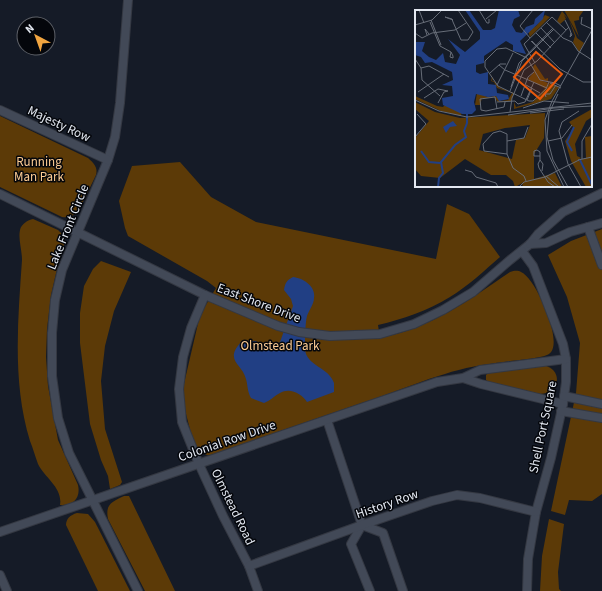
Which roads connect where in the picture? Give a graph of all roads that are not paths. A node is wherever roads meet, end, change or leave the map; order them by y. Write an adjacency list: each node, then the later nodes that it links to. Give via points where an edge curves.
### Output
1 (128, 0): 3 (street, Lake Front Circle, via 120,111)
2 (0, 110): 3 (street, Majesty Row)
3 (108, 160): 8 (street, Lake Front Circle)
4 (602, 193): 9 (street, East Shore Drive, via 563,212)
5 (0, 194): 8 (street, East Shore Drive)
6 (602, 223): 7 (street)
7 (588, 227): 9 (street, via 546,243); 11 (street)
8 (78, 232): 12 (street, East Shore Drive); 20 (street, Lake Front Circle, via 62,270 55,300 52,376 58,418 69,453)
9 (530, 244): 10 (street, East Shore Drive)
10 (522, 251): 12 (street, East Shore Drive, via 473,292 443,310 414,324 380,334 352,336 299,332 278,326); 13 (street, Shell Port Square, via 533,266 563,344)
11 (602, 264)
12 (205, 295): 19 (street, Olmstead Road, via 183,356 179,389 182,422)
13 (566, 359): 14 (street, Colonial Row Drive, via 480,370); 15 (street, Shell Port Square)
14 (463, 378): 15 (street, Colonial Row Drive); 18 (street, Colonial Row Drive, via 438,382)
15 (563, 404): 16 (street); 17 (street); 21 (street, Shell Port Square)
16 (602, 404)
17 (602, 418)
18 (327, 420): 19 (street, Colonial Row Drive); 22 (street)
19 (199, 464): 20 (street, Colonial Row Drive); 24 (street, Olmstead Road)
20 (93, 502): 23 (street, Colonial Row Drive); 27 (street, Lake Front Circle)
21 (536, 512): 22 (street, History Row, via 458,495 432,501); 31 (street, Shell Port Square, via 528,559)
22 (362, 525): 24 (street, History Row); 29 (street, via 351,544); 30 (street, via 382,533)
23 (0, 532)
24 (249, 566): 28 (street, Olmstead Road)
25 (0, 575): 26 (street)
26 (7, 591)
27 (138, 591)
28 (258, 591)
29 (370, 591)
30 (403, 591)
31 (527, 591)

